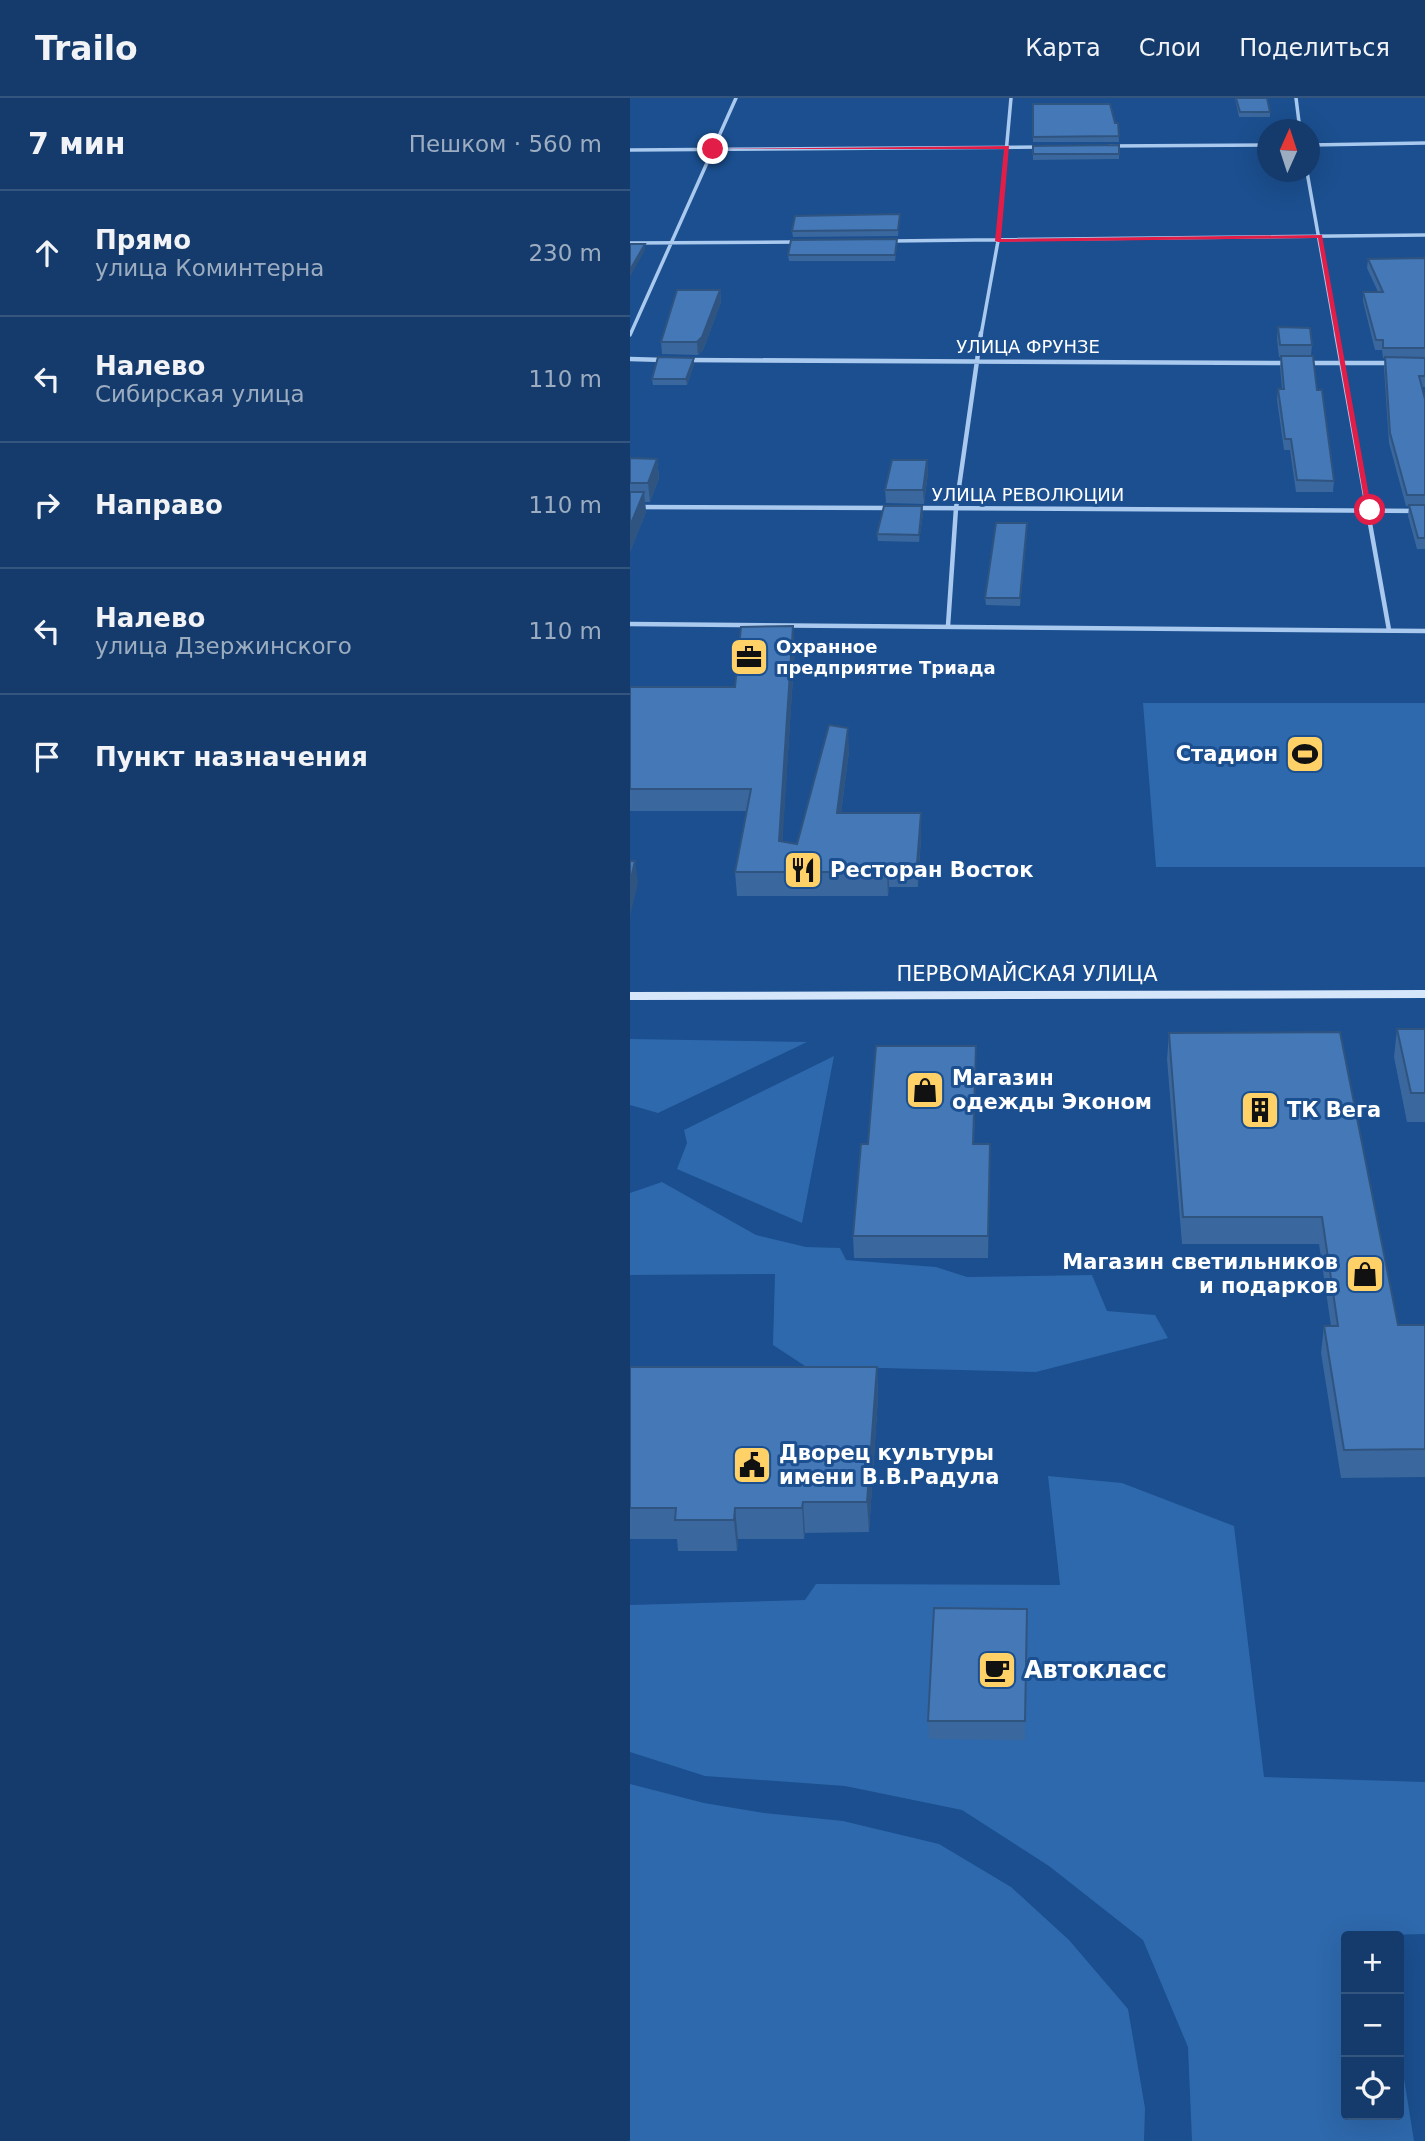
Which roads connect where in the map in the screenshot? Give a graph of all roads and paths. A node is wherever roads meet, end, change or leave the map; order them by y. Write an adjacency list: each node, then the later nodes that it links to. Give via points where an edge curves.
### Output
1 (736, 98): 11 (street)
2 (1011, 98): 9 (street)
3 (1296, 98): 4 (street)
4 (1299, 119)
5 (1425, 143): 7 (street)
6 (1257, 145): 8 (street)
7 (1320, 145)
8 (1103, 146)
9 (1007, 147): 10 (street); 11 (street); 17 (street)
10 (1048, 147)
11 (713, 149): 12 (street); 18 (street)
12 (630, 150)
13 (1309, 182): 14 (street)
14 (1320, 236): 15 (street); 17 (street); 28 (street)
15 (1425, 236)
16 (889, 241): 17 (street)
17 (998, 241): 25 (street)
18 (672, 242): 19 (street); 20 (street); 21 (street)
19 (808, 242)
20 (630, 243)
21 (630, 335)
22 (630, 359): 23 (street)
23 (671, 360)
24 (685, 360): 25 (street, УЛИЦА ФРУНЗЕ)
25 (976, 361): 26 (street, УЛИЦА ФРУНЗЕ); 31 (street)
26 (1290, 363)
27 (1303, 363): 28 (street)
28 (1342, 363): 29 (street); 32 (street)
29 (1398, 363)
30 (630, 507): 31 (street, УЛИЦА РЕВОЛЮЦИИ)
31 (956, 508): 32 (street, УЛИЦА РЕВОЛЮЦИИ); 35 (street)
32 (1370, 510): 33 (street, УЛИЦА РЕВОЛЮЦИИ); 36 (street)
33 (1425, 510)
34 (630, 624): 35 (street)
35 (948, 626): 36 (street)
36 (1389, 630): 37 (street)
37 (1425, 631)
38 (1425, 994): 39 (street, ПЕРВОМАЙСКАЯ УЛИЦА)
39 (630, 996)

